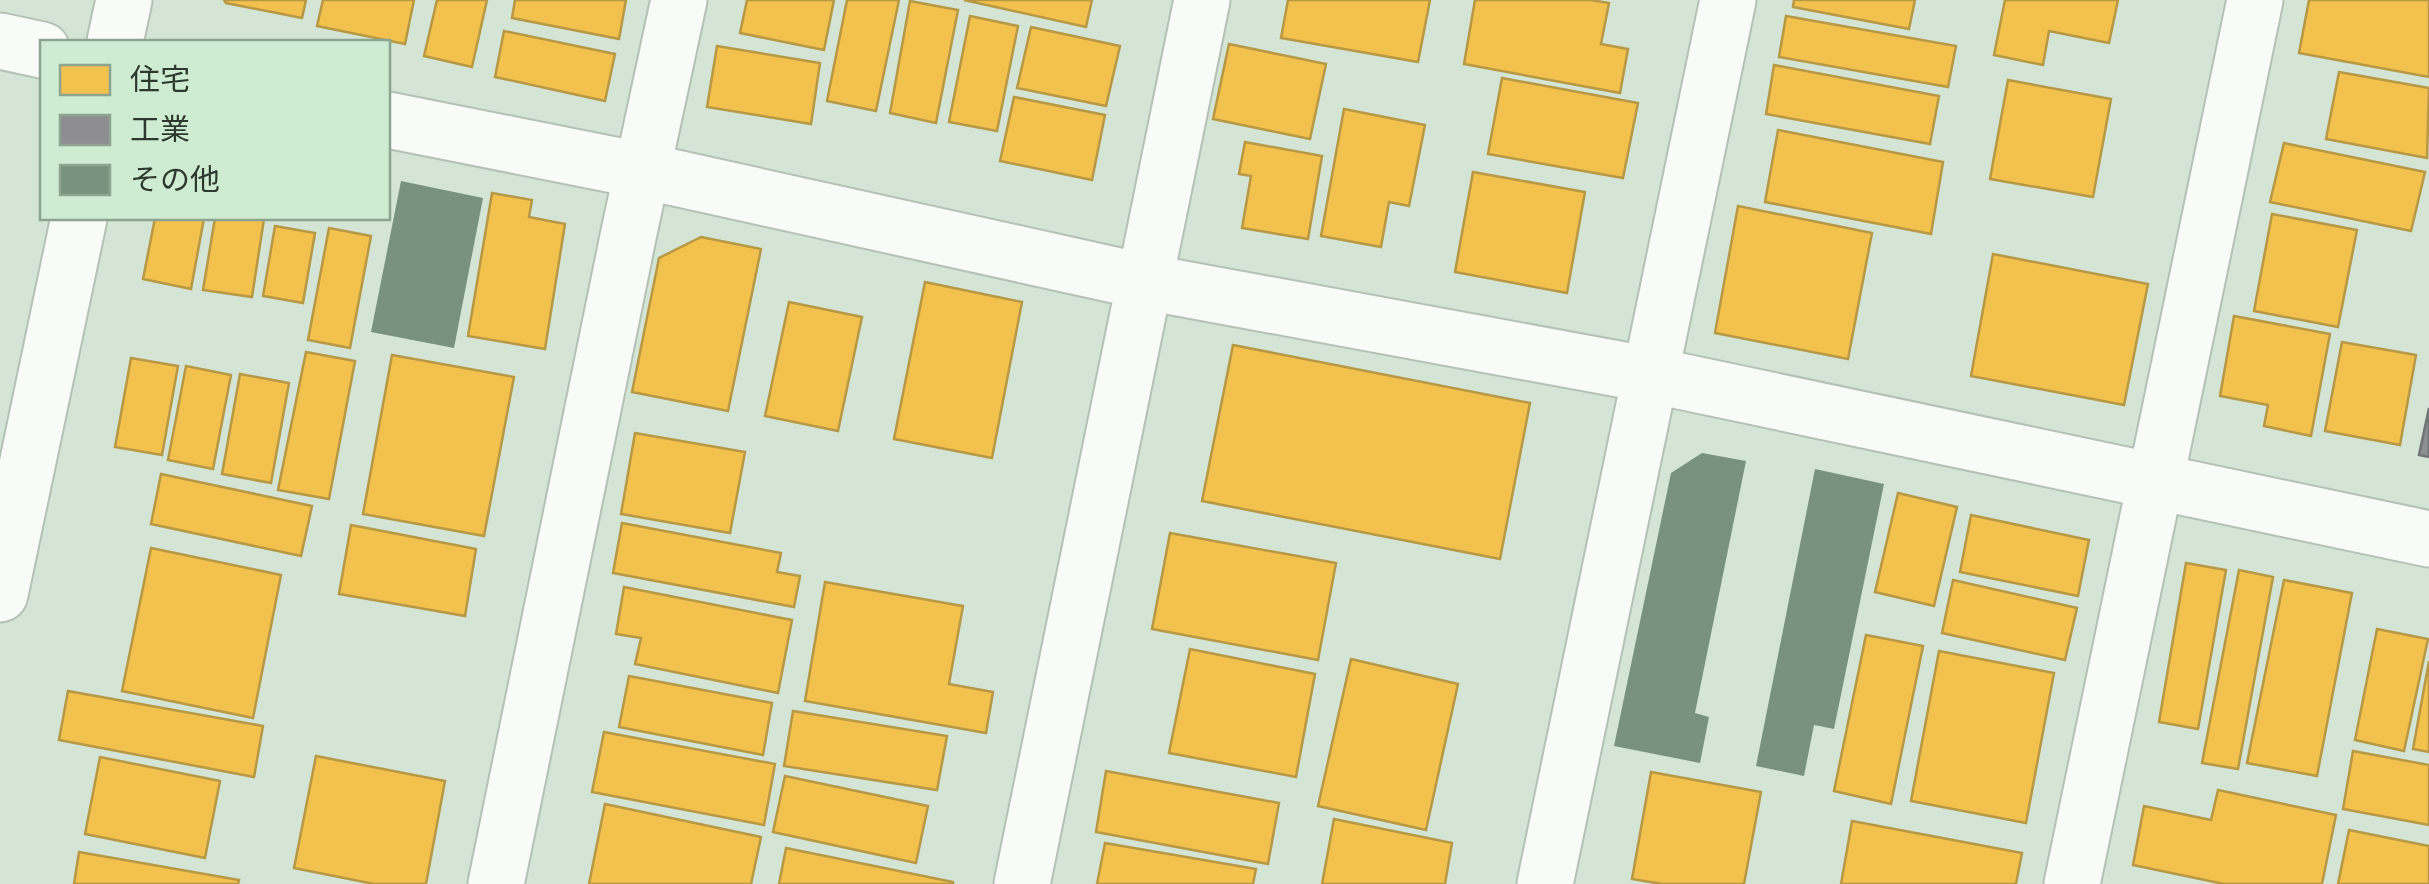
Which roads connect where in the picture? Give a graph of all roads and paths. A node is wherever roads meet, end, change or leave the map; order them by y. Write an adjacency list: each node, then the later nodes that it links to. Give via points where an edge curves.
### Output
1 (124, 0): 6 (street)
2 (679, 0): 10 (street)
3 (1202, 0): 12 (street)
4 (1728, 0): 13 (street)
5 (2255, 0): 14 (street)
6 (115, 40)
7 (0, 41): 8 (street)
8 (40, 50)
9 (390, 120): 10 (street)
10 (644, 172): 12 (street); 17 (street)
11 (78, 220): 16 (street)
12 (1146, 282): 13 (street); 18 (street)
13 (1651, 375): 14 (street); 19 (street)
14 (2156, 481): 15 (street); 20 (street)
15 (2429, 539)
16 (0, 594)
17 (496, 884)
18 (1022, 884)
19 (1545, 884)
20 (2072, 884)

